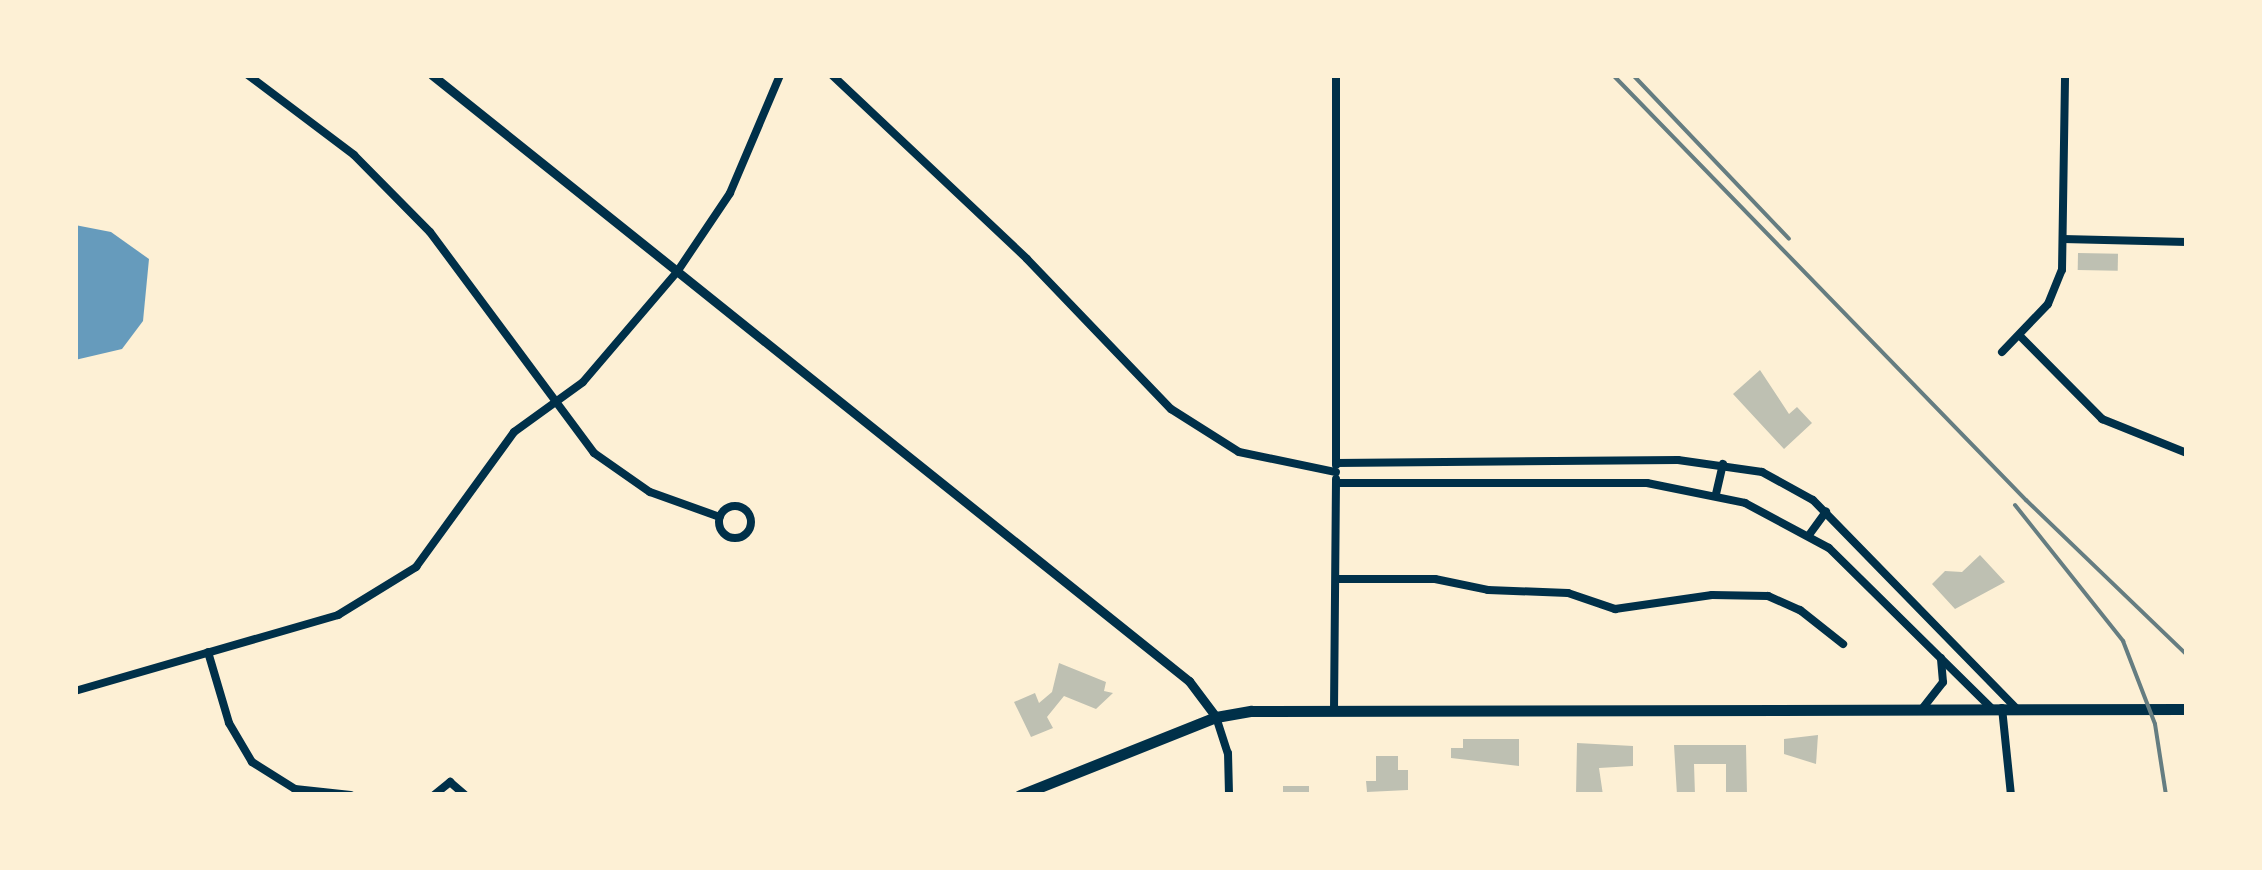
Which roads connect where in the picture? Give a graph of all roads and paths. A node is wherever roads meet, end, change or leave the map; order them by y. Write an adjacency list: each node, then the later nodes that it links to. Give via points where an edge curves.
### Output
1 (248, 75): 12 (street, via 328,132 407,206 477,290)
2 (432, 75): 9 (street)
3 (780, 75): 9 (street, via 740,176)
4 (832, 75): 15 (street, via 1027,258 1170,410 1238,452)
5 (1336, 75): 15 (street)
6 (2065, 75): 7 (street)
7 (2063, 240): 8 (street); 10 (street, via 2056,287)
8 (2187, 242)
9 (677, 272): 12 (street, via 598,368); 31 (street, via 1189,681)
10 (2020, 336): 11 (street); 13 (street, via 2102,419)
11 (2002, 352)
12 (552, 403): 19 (street, via 594,453 626,478 680,507); 23 (street, via 496,453 432,549 397,583 338,616)
13 (2187, 453)
14 (1723, 464): 15 (street); 17 (street); 18 (street, via 1762,472)
15 (1336, 467): 16 (street)
16 (1336, 483): 17 (street, via 1647,483); 21 (street)
17 (1716, 494): 20 (street)
18 (1826, 512): 20 (street); 27 (street)
19 (720, 517): 19 (street, via 726,536 749,530 743,508 726,508)
20 (1809, 534): 24 (street)
21 (1336, 579): 22 (street, via 1434,579 1488,590 1568,593 1621,610 1710,596 1768,596 1800,610); 30 (street)
22 (1843, 644)
23 (208, 652): 25 (street); 32 (street, via 232,732 252,762 295,789)
24 (1938, 654): 26 (street); 28 (street, via 1945,676)
25 (75, 692)
26 (1997, 708): 27 (main road); 28 (main road); 37 (street)
27 (2017, 708): 29 (main road)
28 (1922, 709): 30 (main road)
29 (2187, 709)
30 (1334, 710): 31 (main road)
31 (1216, 718): 35 (main road); 36 (street, via 1228,753)
32 (351, 795)
33 (434, 795): 34 (street, via 450,782)
34 (466, 795)
35 (1020, 795)
36 (1229, 795)
37 (2011, 795)

